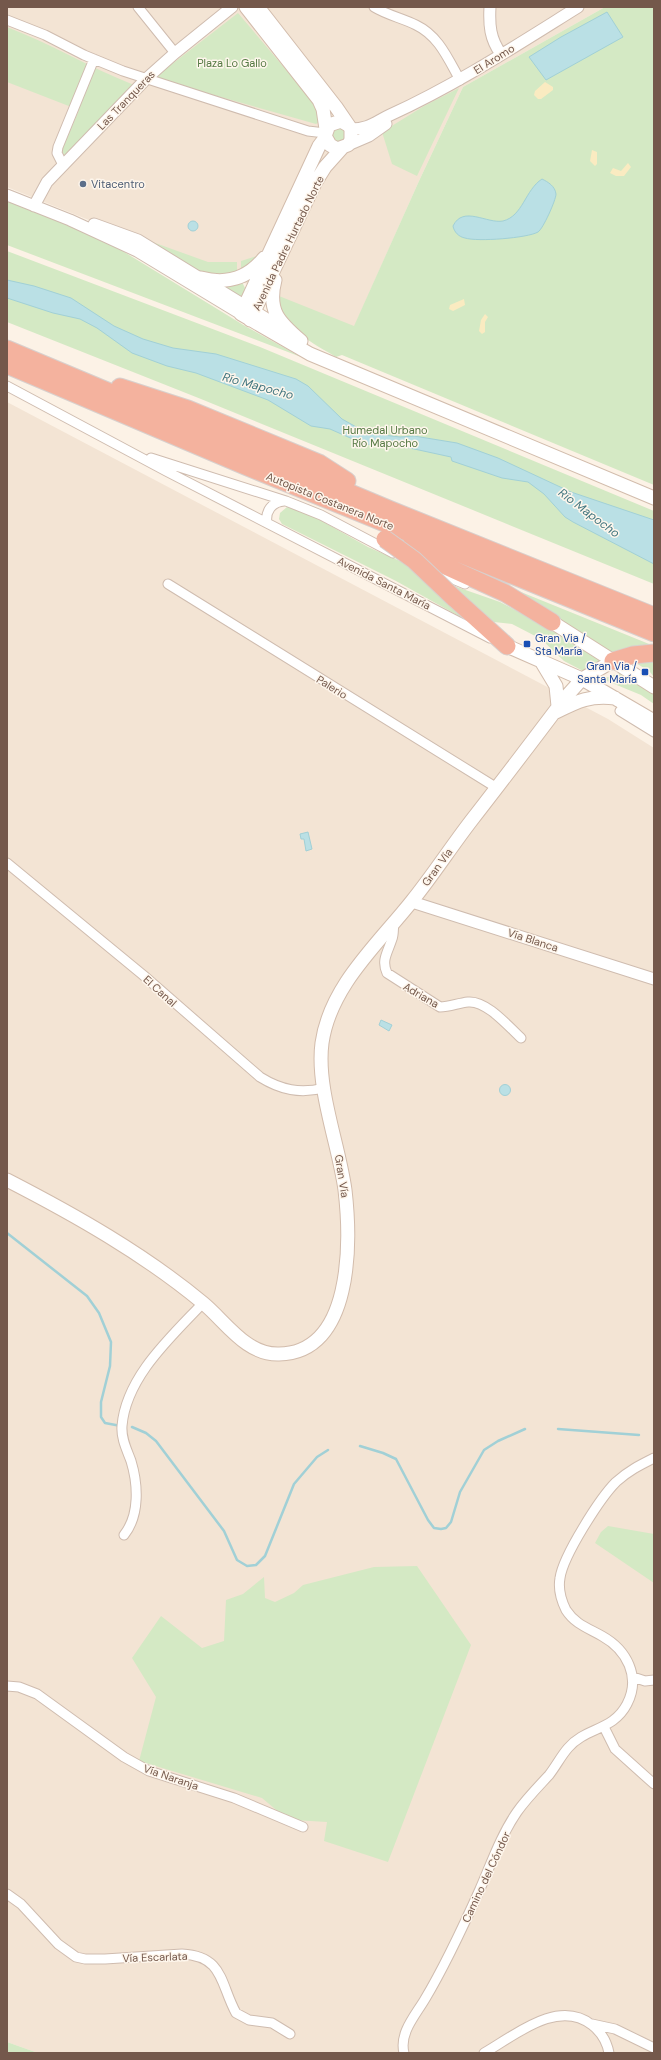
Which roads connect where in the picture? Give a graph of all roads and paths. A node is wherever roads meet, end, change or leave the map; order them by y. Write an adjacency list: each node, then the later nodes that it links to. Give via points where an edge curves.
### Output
1 (138, 7): 9 (street)
2 (232, 7): 9 (street, Las Tranqueras)
3 (246, 7): 16 (main road, via 319,100 323,109)
4 (258, 7): 15 (main road)
5 (374, 7): 13 (street, via 418,26 432,36)
6 (490, 7): 10 (street, via 490,32 494,44)
7 (578, 7): 10 (street, El Aromo)
8 (7, 20): 11 (street, via 45,34)
9 (175, 53): 12 (street, Las Tranqueras)
10 (502, 54): 13 (street, El Aromo)
11 (94, 59): 12 (street); 18 (street, via 58,147 57,153)
12 (147, 78): 16 (street, via 308,131); 18 (street, Las Tranqueras)
13 (460, 80): 14 (street, El Aromo)
14 (408, 108): 15 (street, El Aromo, via 369,127); 17 (street, El Aromo, via 369,136)
15 (350, 127): 16 (main road, via 336,121); 17 (main road, via 351,140)
16 (325, 133): 17 (main road, via 330,145); 22 (main road, Avenida Padre Hurtado Norte)
17 (345, 146): 23 (main road, Avenida Padre Hurtado Norte, via 325,166 315,183)
18 (64, 165): 20 (street, Las Tranqueras, via 39,193)
19 (7, 196): 20 (street)
20 (34, 206): 21 (street)
21 (70, 220): 24 (street, via 87,222 138,240); 25 (street, via 142,254)
22 (274, 244): 24 (main road, via 252,270 242,276 222,281); 25 (main road, Avenida Padre Hurtado Norte)
23 (281, 257): 25 (main road, Avenida Padre Hurtado Norte); 26 (main road, via 272,291 273,306 281,323)
24 (202, 278): 25 (street)
25 (248, 313): 26 (main road); 28 (main road, via 310,354)
26 (301, 341): 28 (main road)
27 (7, 349): 30 (highway, Autopista Costanera Norte)
28 (335, 363): 35 (main road)
29 (7, 365): 34 (highway, Autopista Costanera Norte)
30 (65, 374): 33 (highway, via 104,382 178,405 319,463); 40 (highway, Autopista Costanera Norte)
31 (7, 386): 32 (street, Avenida Santa María)
32 (115, 443): 36 (street, Avenida Santa María, via 178,467); 37 (street, Avenida Santa María)
33 (348, 480)
34 (304, 491): 42 (highway, Autopista Costanera Norte); 43 (highway, bridge, via 320,503 385,539 414,560)
35 (654, 498)
36 (286, 501): 37 (street, via 278,502 270,508 267,514); 41 (street, Avenida Santa María, via 321,515 406,559)
37 (268, 523): 43 (street, Avenida Santa María)
38 (410, 545): 41 (highway, via 432,560 505,593)
39 (168, 584): 53 (street, Palerio)
40 (654, 616)
41 (552, 622): 45 (main road, Avenida Santa María)
42 (654, 633)
43 (507, 646): 46 (main road, Avenida Santa María)
44 (654, 653): 45 (highway, via 633,655)
45 (613, 661): 47 (main road, Gran Vía); 48 (main road, Avenida Santa María)
46 (541, 662): 47 (main road, Avenida Santa María); 50 (main road, via 556,686)
47 (582, 679): 49 (main road, Avenida Santa María); 50 (main road, Gran Vía)
48 (654, 687)
49 (619, 704): 50 (main road, Gran Vía, via 592,697); 51 (main road, Avenida Santa María); 52 (street, Avenida Santa María)
50 (555, 710): 53 (main road, Gran Vía)
51 (654, 721)
52 (654, 732)
53 (497, 788): 55 (main road, Gran Vía)
54 (7, 863): 59 (street, El Canal, via 143,975 260,1077 288,1090)
55 (412, 902): 56 (main road, Gran Vía); 57 (street, Vía Blanca)
56 (394, 923): 58 (street, Adriana, via 393,938 384,958 387,973 440,1007 468,1002 487,1007); 59 (main road, Gran Vía, via 345,984 334,1004 321,1048)
57 (654, 979)
58 (521, 1038)
59 (324, 1088): 61 (main road, Gran Vía, via 342,1176 347,1228 344,1277 332,1322 319,1338 304,1348 289,1354 272,1354 255,1349 244,1342)
60 (7, 1180): 61 (main road, Gran Vía, via 133,1252)
61 (203, 1303): 63 (street, via 149,1363 126,1405 122,1432 133,1469 136,1495 132,1520)
62 (653, 1459): 64 (street, Camino del Cóndor, via 625,1475 606,1494 590,1516 563,1566 559,1584 561,1598 571,1617 614,1645 629,1663)
63 (124, 1535)
64 (633, 1677): 65 (street, via 645,1681); 67 (street, Camino del Cóndor, via 632,1693 626,1707 616,1719)
65 (654, 1680)
66 (7, 1686): 69 (street, Vía Naranja, via 19,1687 37,1694 124,1757 149,1771 234,1798)
67 (604, 1727): 68 (street, via 615,1749); 74 (street, Camino del Cóndor, via 584,1735 569,1747 517,1812 452,1949 403,2036)
68 (654, 1784)
69 (303, 1827)
70 (7, 1894): 72 (street, Vía Escarlata, via 21,1904 58,1944 76,1957 85,1960 182,1954 199,1957 219,1972 236,2013 249,2020 272,2023)
71 (591, 2023): 73 (street, via 615,2029); 75 (street, via 571,2015 550,2017); 76 (street, via 603,2037)
72 (290, 2034)
73 (654, 2048)
74 (404, 2053)
75 (484, 2053)
76 (609, 2053)

